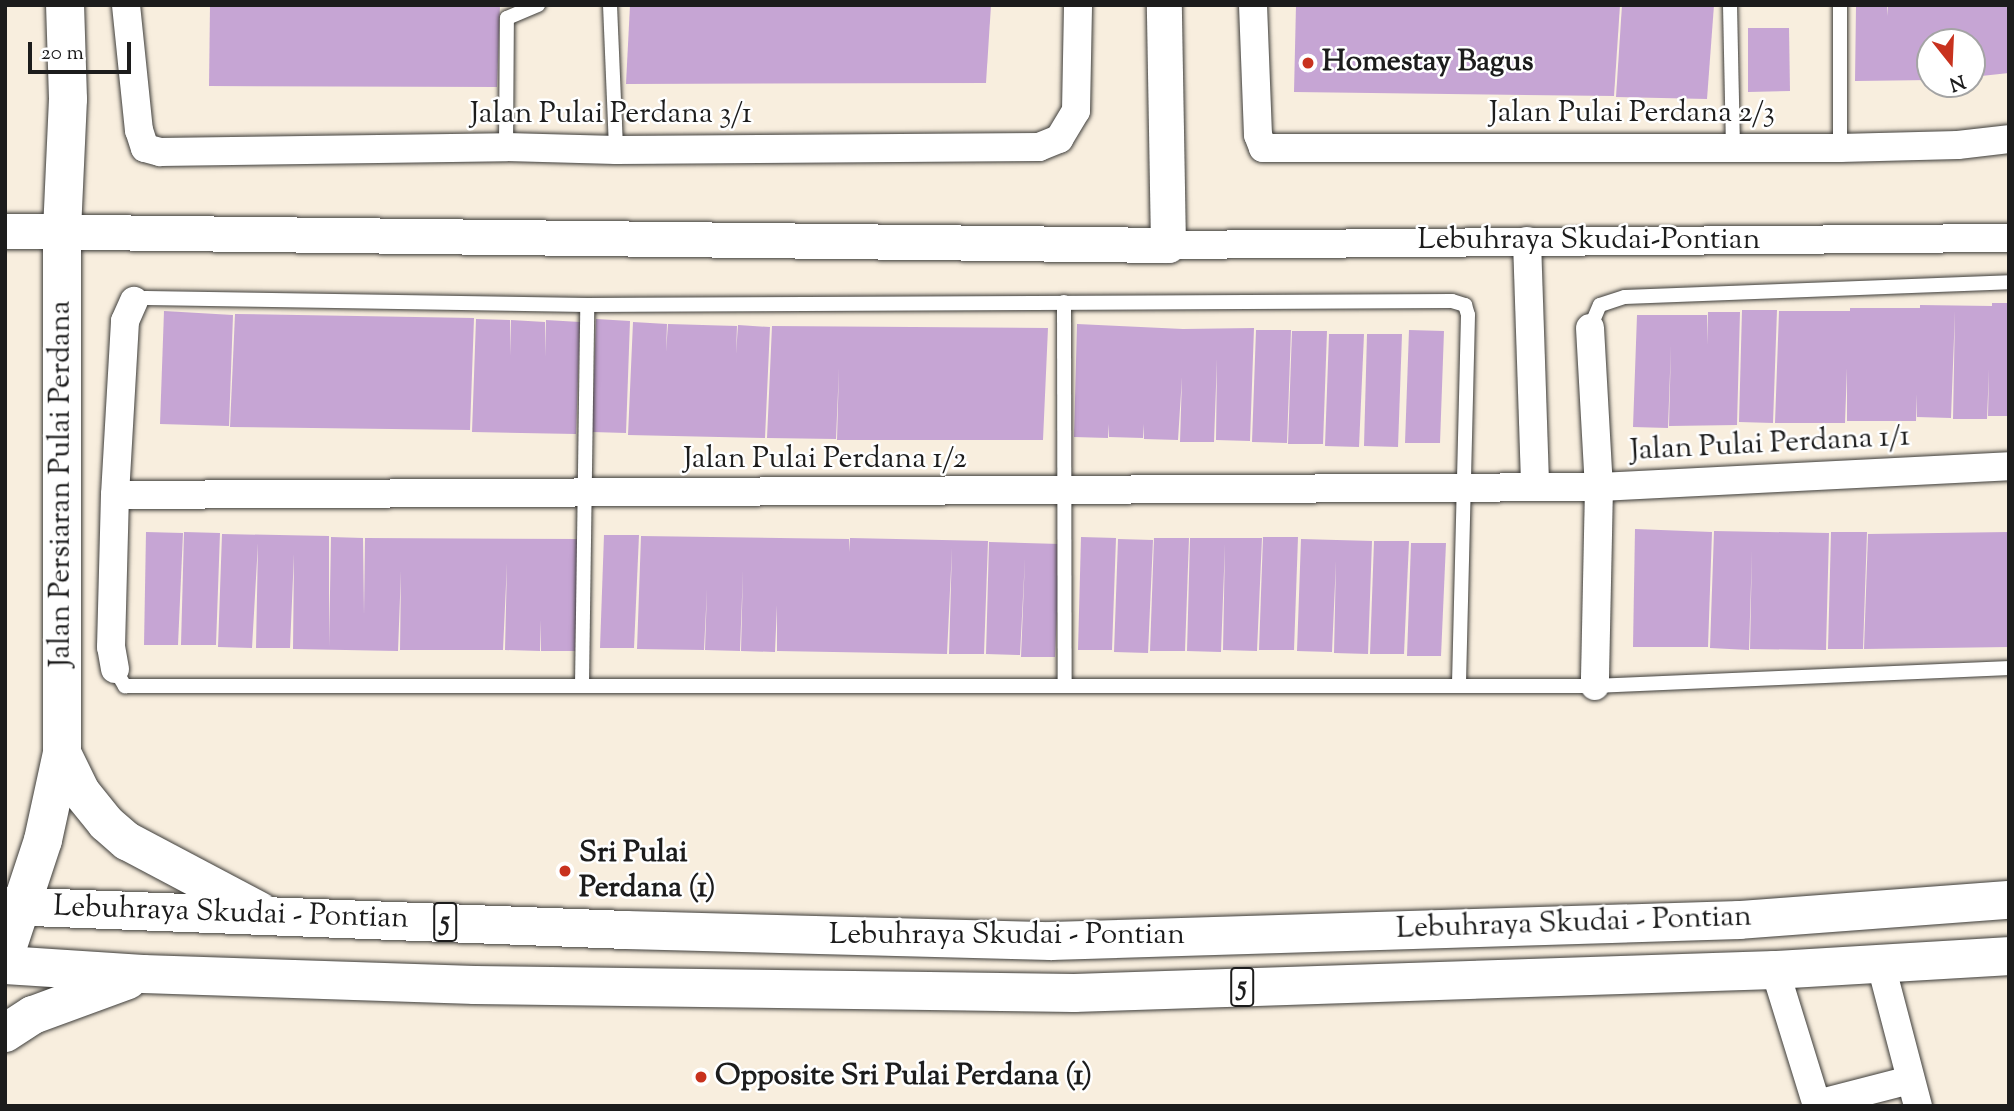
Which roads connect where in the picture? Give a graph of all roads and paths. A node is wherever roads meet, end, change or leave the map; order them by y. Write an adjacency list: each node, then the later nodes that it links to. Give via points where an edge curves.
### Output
1 (65, 5): 16 (main road, Jalan Persiaran Pulai Perdana, via 68,99)
2 (126, 5): 11 (street, Jalan Pulai Perdana 3/1, via 139,130 145,148 160,152)
3 (538, 5): 11 (lane, via 507,18)
4 (1078, 5): 14 (street, Jalan Pulai Perdana 3/1, via 1076,110 1059,139 1038,147)
5 (1164, 5): 19 (street)
6 (1253, 5): 12 (street, Jalan Pulai Perdana 2/3, via 1258,142 1263,148)
7 (1730, 5): 12 (lane)
8 (1840, 5): 13 (lane)
9 (608, 6): 14 (lane)
10 (2009, 139): 13 (street, Jalan Pulai Perdana 2/3)
11 (506, 147): 14 (street, Jalan Pulai Perdana 3/1)
12 (1733, 147): 13 (street, Jalan Pulai Perdana 2/3)
13 (1840, 148)
14 (616, 150)
15 (5, 231): 16 (street)
16 (62, 231): 19 (street); 38 (main road, Jalan Persiaran Pulai Perdana)
17 (2009, 237): 18 (street, Lebuhraya Skudai-Pontian)
18 (1527, 241): 19 (street, Lebuhraya Skudai-Pontian); 26 (street)
19 (1168, 246)
20 (2009, 282): 24 (lane, via 1625,297 1600,305)
21 (134, 301): 23 (lane); 30 (street, via 125,321)
22 (1064, 302): 23 (lane); 28 (lane, via 1452,301 1465,305); 29 (lane)
23 (587, 306): 31 (lane)
24 (1590, 328): 27 (street)
25 (2009, 466): 27 (street, Jalan Pulai Perdana 1/1)
26 (1535, 487): 27 (street, Jalan Pulai Perdana 1/1); 28 (street, Jalan Pulai Perdana 1/2)
27 (1599, 487): 37 (street)
28 (1465, 488): 29 (street, Jalan Pulai Perdana 1/2); 36 (lane)
29 (1066, 492): 31 (street, Jalan Pulai Perdana 1/2); 34 (lane)
30 (115, 495): 31 (street, Jalan Pulai Perdana 1/2); 32 (street, via 111,647)
31 (586, 495): 35 (lane)
32 (115, 668): 35 (lane, via 125,686)
33 (2009, 668): 37 (lane)
34 (1065, 684): 35 (lane); 36 (lane)
35 (582, 685)
36 (1459, 686): 37 (lane)
37 (1595, 686)
38 (62, 752): 40 (main road, Jalan Persiaran Pulai Perdana, via 43,840); 41 (main road, via 81,792 127,841)
39 (2009, 900): 41 (main road, Lebuhraya Skudai - Pontian / 5, via 1740,920 1051,941 626,930)
40 (13, 906): 41 (main road, Lebuhraya Skudai - Pontian / 5); 42 (main road, Jalan Persiaran Pulai Perdana)
41 (265, 914)
42 (5, 955)
43 (2009, 956): 45 (main road, Lebuhraya Skudai - Pontian / 5)
44 (5, 965): 47 (main road, Lebuhraya Skudai - Pontian / 5)
45 (1881, 965): 46 (main road, Lebuhraya Skudai - Pontian / 5); 49 (street)
46 (1775, 970): 47 (main road, Lebuhraya Skudai - Pontian / 5, via 1074,993 475,985); 50 (street)
47 (143, 974): 48 (main road, via 44,1010)
48 (5, 1033)
49 (1914, 1093): 50 (street)
50 (1817, 1105)

